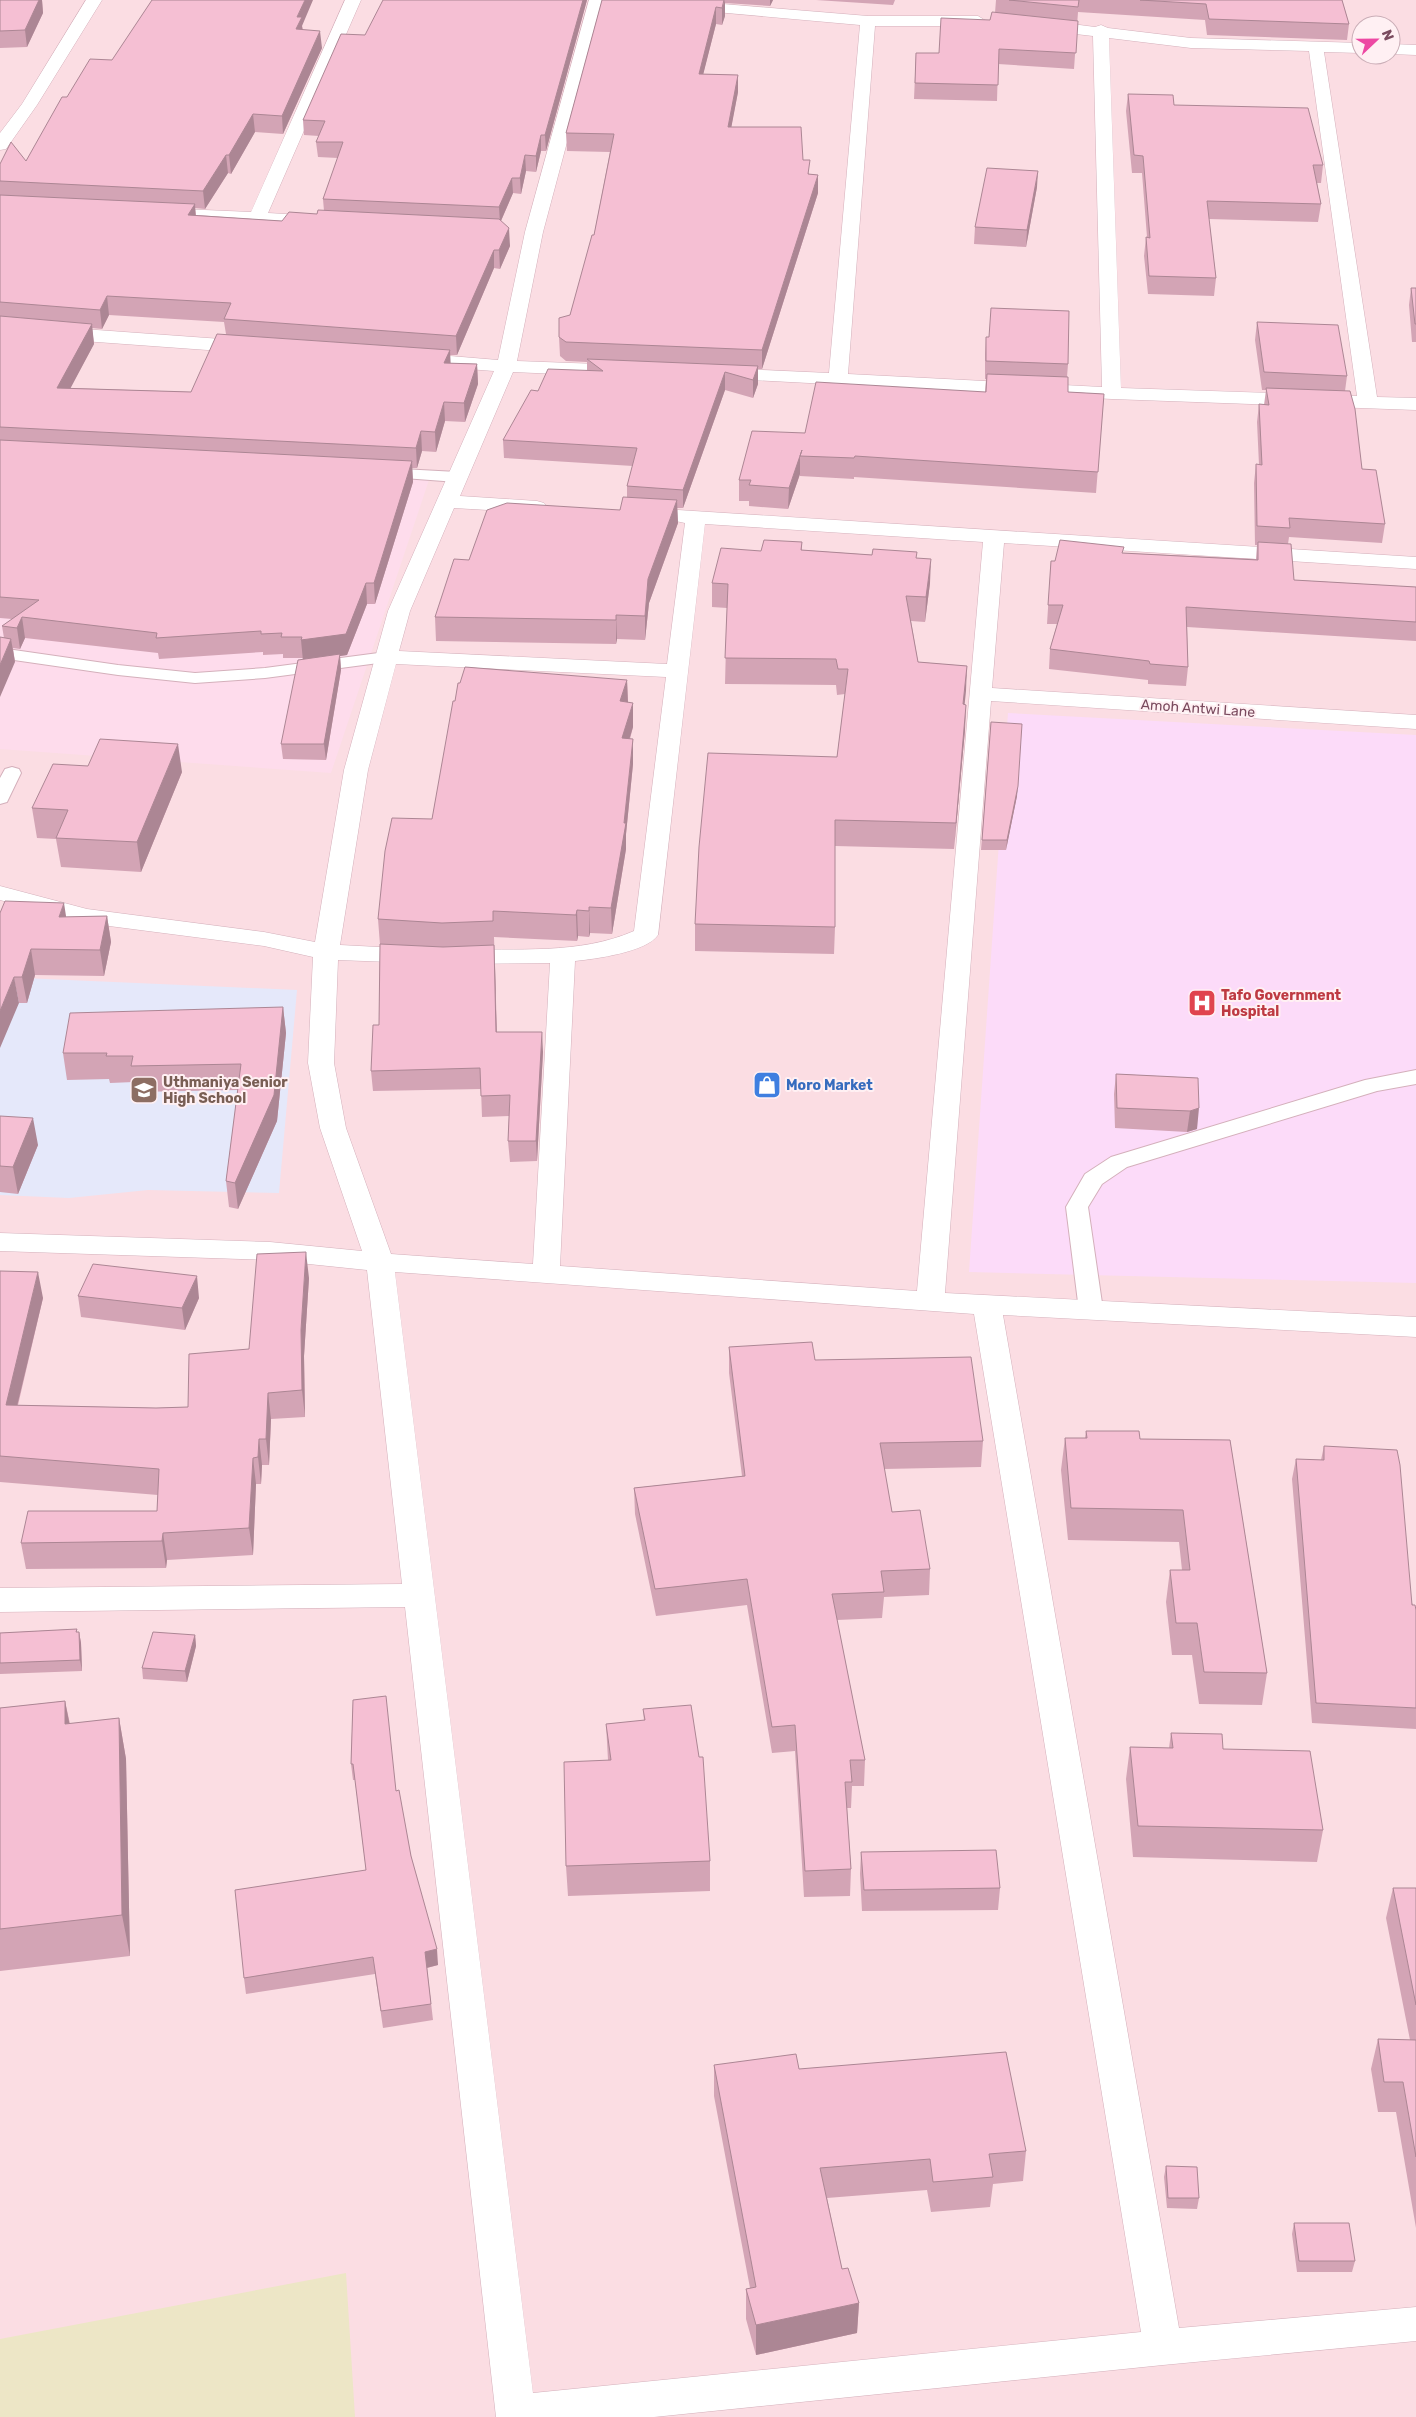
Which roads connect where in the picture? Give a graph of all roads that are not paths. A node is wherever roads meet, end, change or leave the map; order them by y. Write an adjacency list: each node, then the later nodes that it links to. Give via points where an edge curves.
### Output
1 (94, 0): 13 (street)
2 (353, 0): 15 (street)
3 (597, 0): 20 (street, via 524,232)
4 (671, 5): 5 (street)
5 (868, 21): 6 (street); 23 (street)
6 (995, 21)
7 (1024, 23): 8 (street)
8 (1101, 30): 9 (street, via 1191,42); 24 (street)
9 (1316, 48): 10 (street); 25 (street)
10 (1351, 48)
11 (1401, 49): 12 (street)
12 (1416, 50)
13 (0, 146)
14 (139, 212): 15 (street)
15 (257, 218): 16 (street)
16 (336, 222)
17 (0, 329): 18 (street)
18 (268, 349)
19 (397, 358): 20 (street)
20 (506, 366): 21 (street); 28 (street)
21 (642, 372)
22 (701, 374): 23 (street)
23 (838, 379): 24 (street)
24 (1112, 393): 25 (street)
25 (1368, 402): 26 (street)
26 (1416, 404)
27 (367, 472): 28 (lane)
28 (456, 477): 29 (street)
29 (446, 501): 30 (street); 36 (street, via 398,611)
30 (556, 508)
31 (656, 514): 32 (street)
32 (696, 517): 33 (street); 37 (street)
33 (994, 536): 34 (street); 38 (street)
34 (1416, 563)
35 (0, 653): 36 (lane, via 196,678 265,673)
36 (386, 657): 37 (street); 43 (street, via 356,770)
37 (678, 671): 44 (street, via 646,935 628,945 598,952)
38 (981, 694): 39 (street, Amoh Antwi Lane); 49 (street)
39 (1416, 722)
40 (12, 772): 41 (lane)
41 (0, 798)
42 (0, 893): 43 (street, via 86,916 264,939)
43 (326, 952): 44 (street, via 444,958); 47 (street, via 321,1063 333,1128)
44 (563, 954): 48 (street)
45 (1416, 1077): 51 (lane, via 1373,1085 1119,1162 1093,1179 1076,1207)
46 (0, 1242): 47 (street, via 270,1251)
47 (380, 1262): 48 (street); 53 (street)
48 (546, 1274): 49 (street)
49 (930, 1301): 50 (street)
50 (986, 1306): 51 (street); 56 (street)
51 (1091, 1310): 52 (street)
52 (1416, 1327)
53 (420, 1595): 54 (street); 57 (street)
54 (0, 1600)
55 (1416, 2324): 56 (street)
56 (1163, 2347): 57 (street)
57 (516, 2415)

